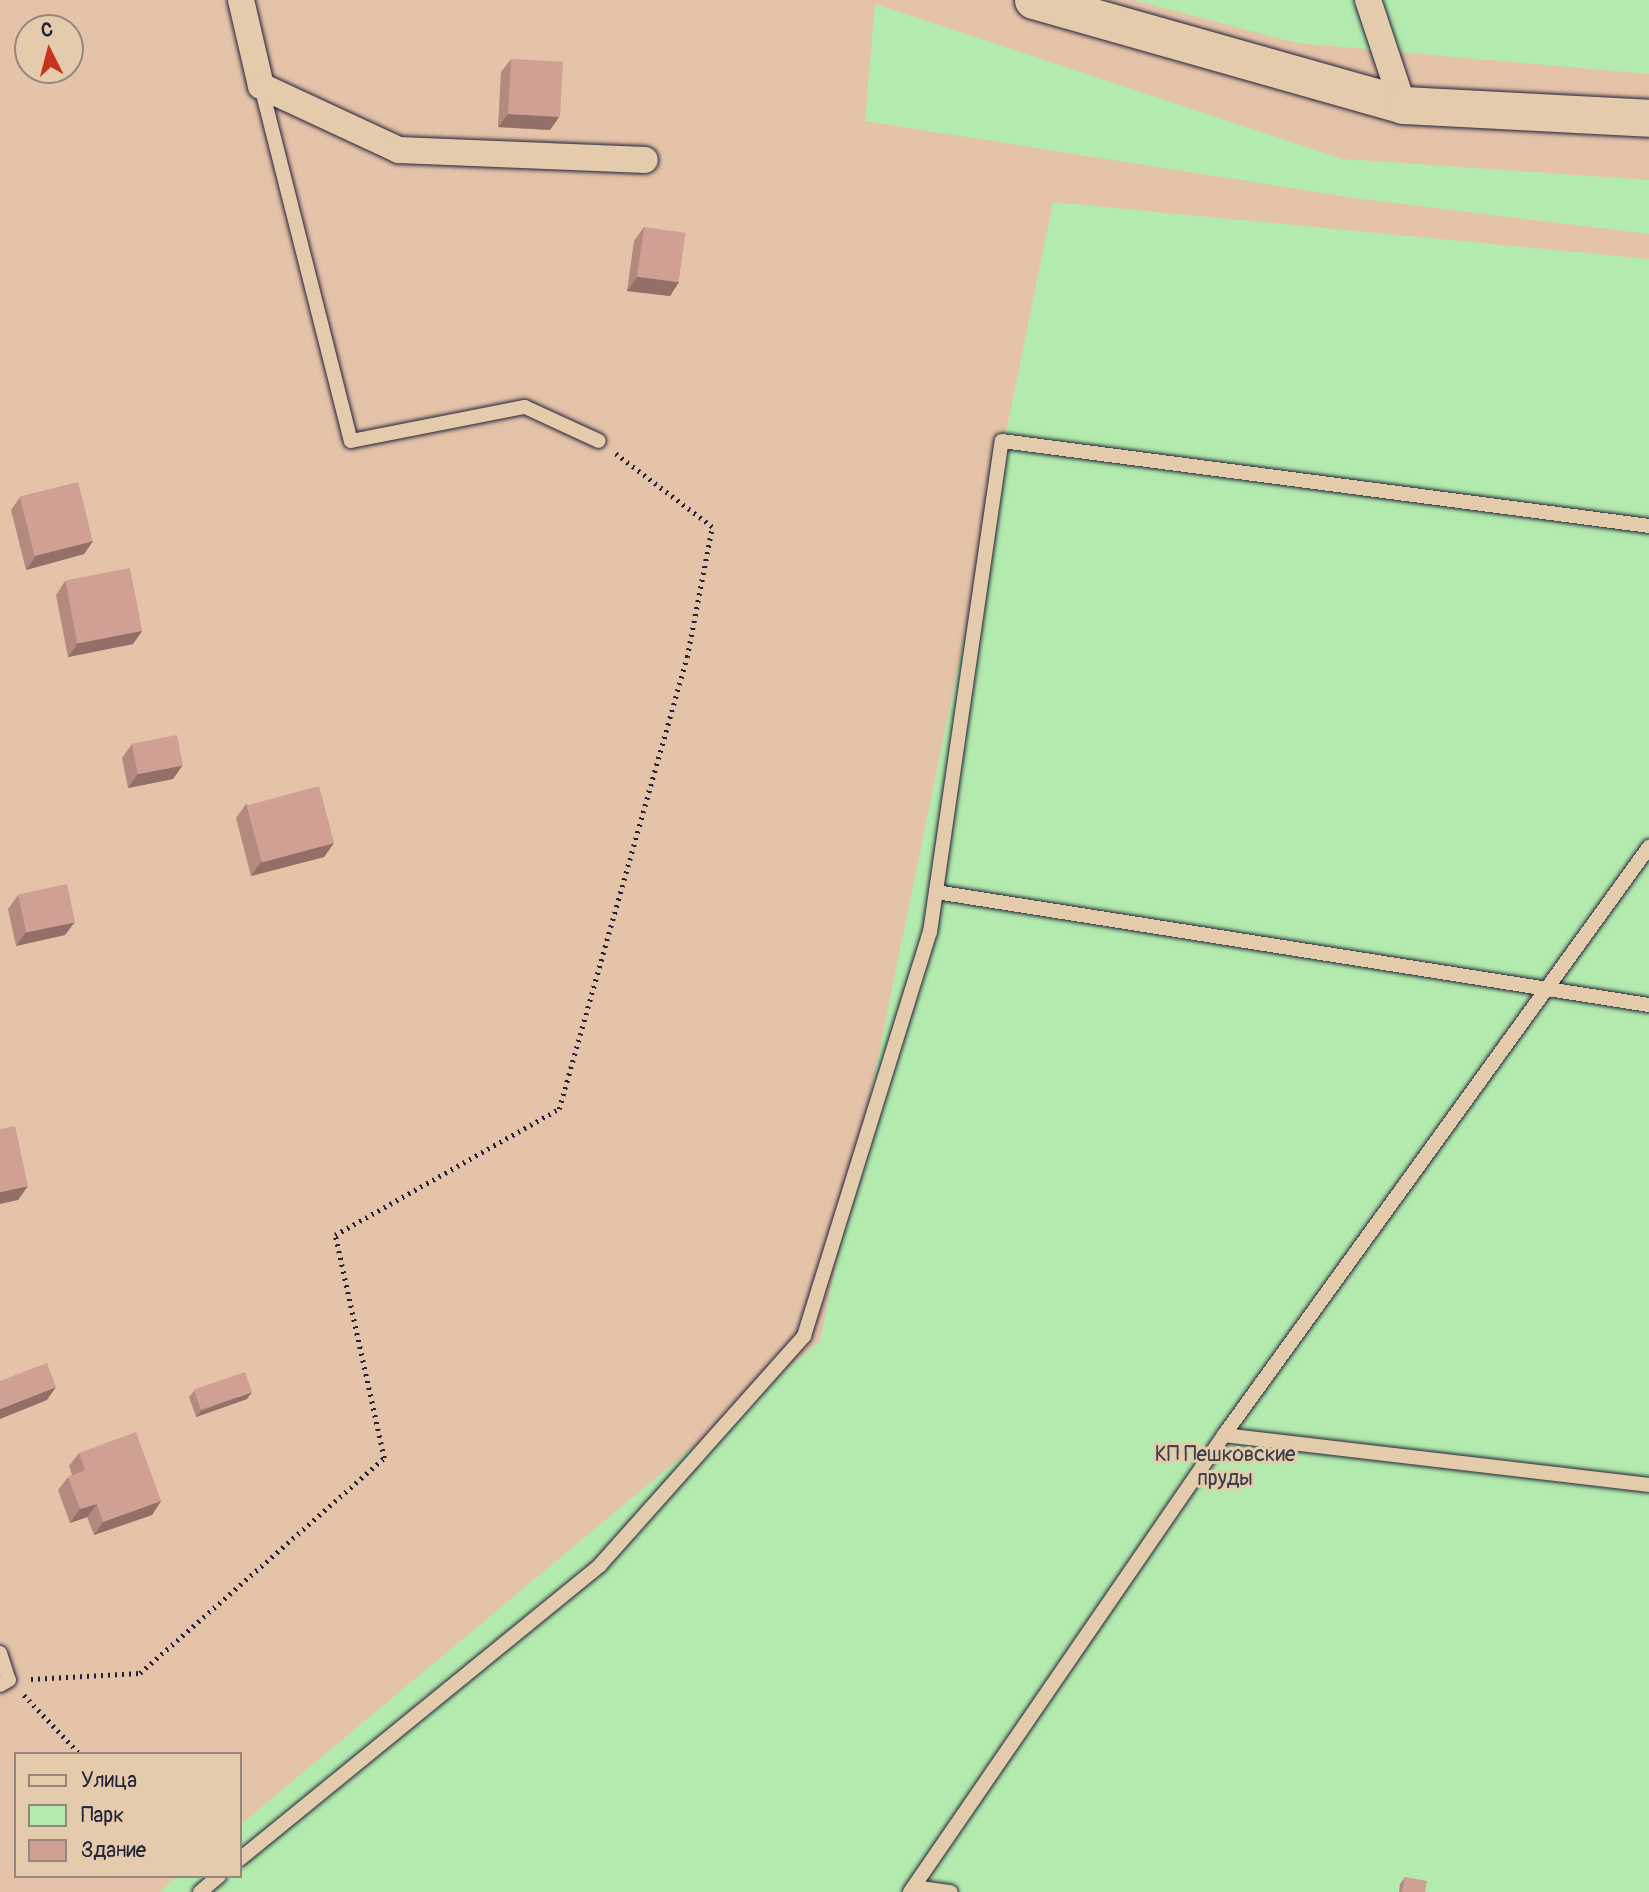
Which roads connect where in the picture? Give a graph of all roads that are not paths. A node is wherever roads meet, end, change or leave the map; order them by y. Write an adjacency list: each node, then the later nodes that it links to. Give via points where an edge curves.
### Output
1 (241, 0): 4 (street)
2 (1033, 0): 5 (main road)
3 (1368, 0): 5 (street)
4 (261, 86): 7 (street, via 399,150); 8 (lane, via 351,441 525,407)
5 (1403, 105): 6 (main road)
6 (1649, 118)
7 (645, 160)
8 (599, 441)
9 (1649, 526): 11 (lane, via 1002,441)
10 (1649, 847): 12 (lane)
11 (936, 892): 12 (lane); 18 (lane, via 930,932 804,1336 600,1565)
12 (1549, 993): 13 (lane); 14 (lane)
13 (1649, 1005)
14 (1224, 1435): 15 (lane); 20 (lane)
15 (1649, 1485)
16 (0, 1653): 17 (lane)
17 (4, 1683)
18 (242, 1857)
19 (217, 1878): 21 (lane)
20 (912, 1889): 22 (lane)
21 (200, 1892)
22 (951, 1892)

